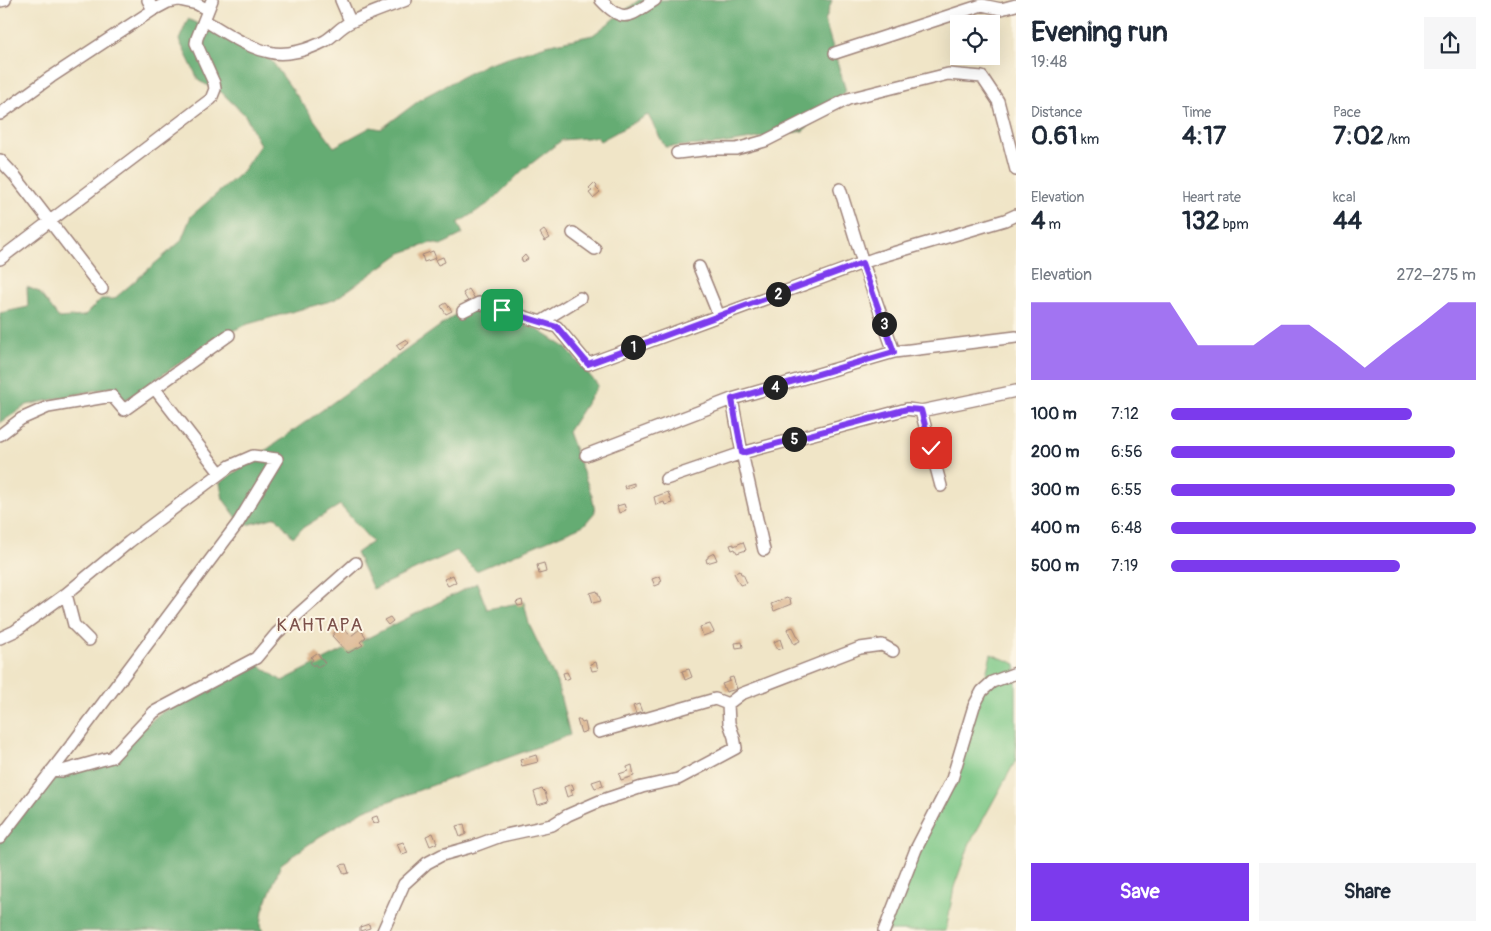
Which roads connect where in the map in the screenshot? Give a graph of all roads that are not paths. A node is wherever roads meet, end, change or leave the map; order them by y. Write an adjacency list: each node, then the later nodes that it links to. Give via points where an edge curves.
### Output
1 (5, 0): 7 (street)
2 (178, 0): 9 (street); 11 (street)
3 (341, 0): 12 (street)
4 (406, 0): 12 (street)
5 (601, 0): 6 (street, via 623,17)
6 (655, 0)
7 (0, 1)
8 (982, 3): 10 (street, via 1001,9); 13 (street)
9 (151, 5): 14 (street)
10 (1016, 5)
11 (208, 10): 12 (street, via 236,38 270,53 296,52 325,41); 20 (street, via 196,44 214,83 211,100)
12 (350, 21)
13 (835, 53)
14 (0, 114)
15 (677, 153): 17 (street, via 736,149 765,141 848,99 948,74 982,77 998,101)
16 (0, 160): 20 (street)
17 (1016, 170)
18 (840, 189): 24 (street)
19 (1016, 216): 24 (street)
20 (50, 222): 23 (street); 26 (street)
21 (573, 233): 22 (street)
22 (595, 249)
23 (0, 260)
24 (862, 263): 29 (street); 33 (street)
25 (699, 267): 29 (street)
26 (102, 289)
27 (580, 298): 30 (street)
28 (463, 312): 30 (street, via 479,303)
29 (719, 316): 30 (street, via 588,364 557,327)
30 (541, 322)
31 (229, 335): 34 (street)
32 (1016, 337): 33 (street)
33 (894, 352): 36 (street)
34 (155, 389): 38 (street, via 124,410 112,396 48,407 21,419); 41 (street)
35 (1016, 391): 37 (street)
36 (732, 399): 39 (street); 40 (street)
37 (921, 410): 39 (street, via 907,409); 43 (street)
38 (0, 435)
39 (742, 453): 42 (street); 44 (street)
40 (586, 455)
41 (220, 473): 46 (street, via 128,542); 53 (street, via 253,456 277,459 238,523)
42 (666, 479)
43 (941, 486)
44 (764, 550)
45 (356, 563): 53 (street, via 277,633 256,658 154,712 112,757 62,771)
46 (66, 594): 47 (street); 48 (street, via 74,625)
47 (0, 638)
48 (89, 640)
49 (892, 650): 51 (street, via 882,645 860,648 741,694)
50 (1016, 673): 56 (street, via 992,682 982,690 952,779 916,849)
51 (728, 704): 52 (street, via 716,699); 55 (street, via 728,723 736,748 678,779 600,801 552,825 501,836 442,855 427,863 404,884)
52 (600, 732)
53 (52, 770): 54 (street)
54 (0, 838)
55 (383, 931)
56 (884, 931)

